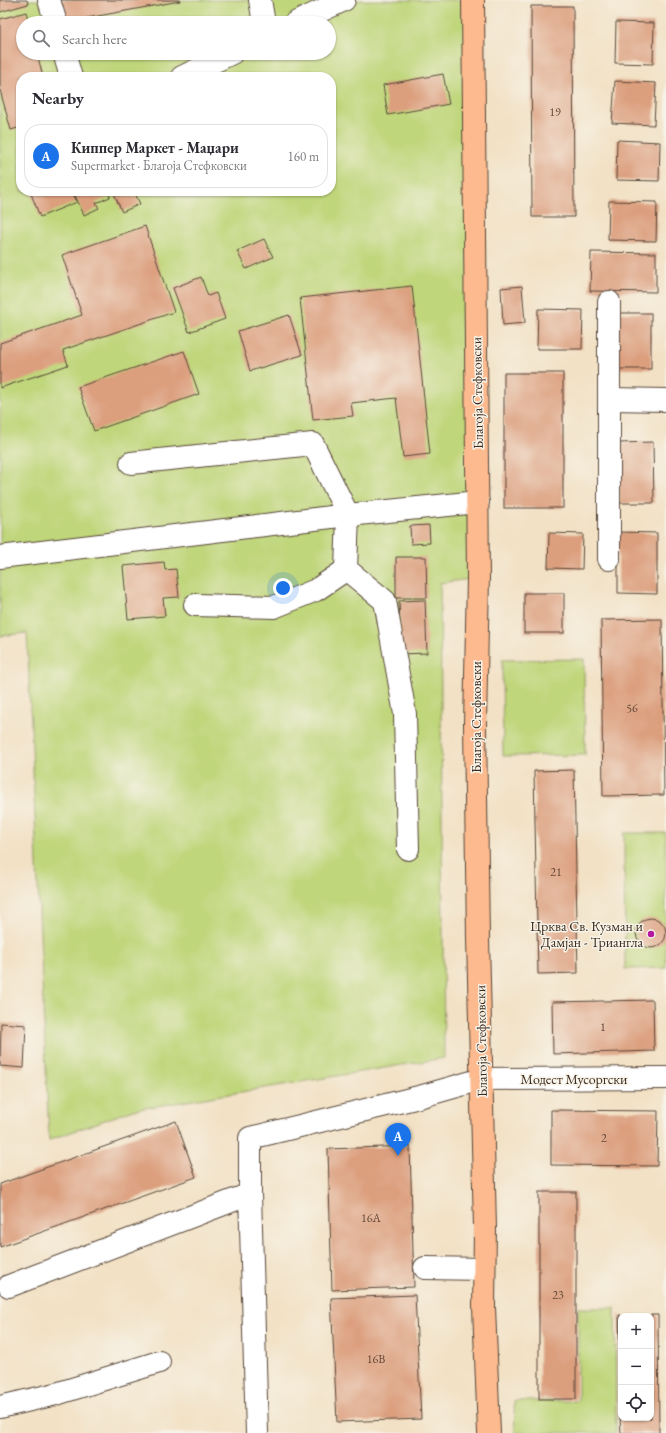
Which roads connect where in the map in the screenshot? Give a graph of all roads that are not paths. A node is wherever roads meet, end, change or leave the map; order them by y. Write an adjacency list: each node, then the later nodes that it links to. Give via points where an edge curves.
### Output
1 (49, 0): 5 (street)
2 (260, 0): 6 (street)
3 (344, 0): 7 (street)
4 (473, 0): 16 (main road, Благоја Стефковски)
5 (54, 16)
6 (263, 16)
7 (311, 16)
8 (66, 60): 10 (street)
9 (217, 60): 11 (street)
10 (70, 72)
11 (192, 72)
12 (608, 302): 13 (street)
13 (610, 399): 14 (street); 19 (street)
14 (666, 400)
15 (131, 464): 17 (street, via 313,444)
16 (478, 502): 17 (street); 24 (main road, Благоја Стефковски, via 475,724)
17 (348, 515): 18 (street); 20 (street)
18 (0, 556)
19 (610, 559)
20 (348, 570): 21 (street, via 316,590 274,607); 22 (street, via 385,601 405,714)
21 (195, 605)
22 (408, 848)
23 (666, 1078): 24 (street, Модест Мусоргски)
24 (482, 1079): 25 (street, Модест Мусоргски, via 250,1138); 27 (main road, Благоја Стефковски)
25 (250, 1194): 28 (street); 31 (street)
26 (424, 1268): 27 (street)
27 (484, 1269): 32 (main road, Благоја Стефковски)
28 (9, 1286)
29 (159, 1362): 30 (street, via 56,1394)
30 (0, 1407)
31 (257, 1433)
32 (489, 1433)

